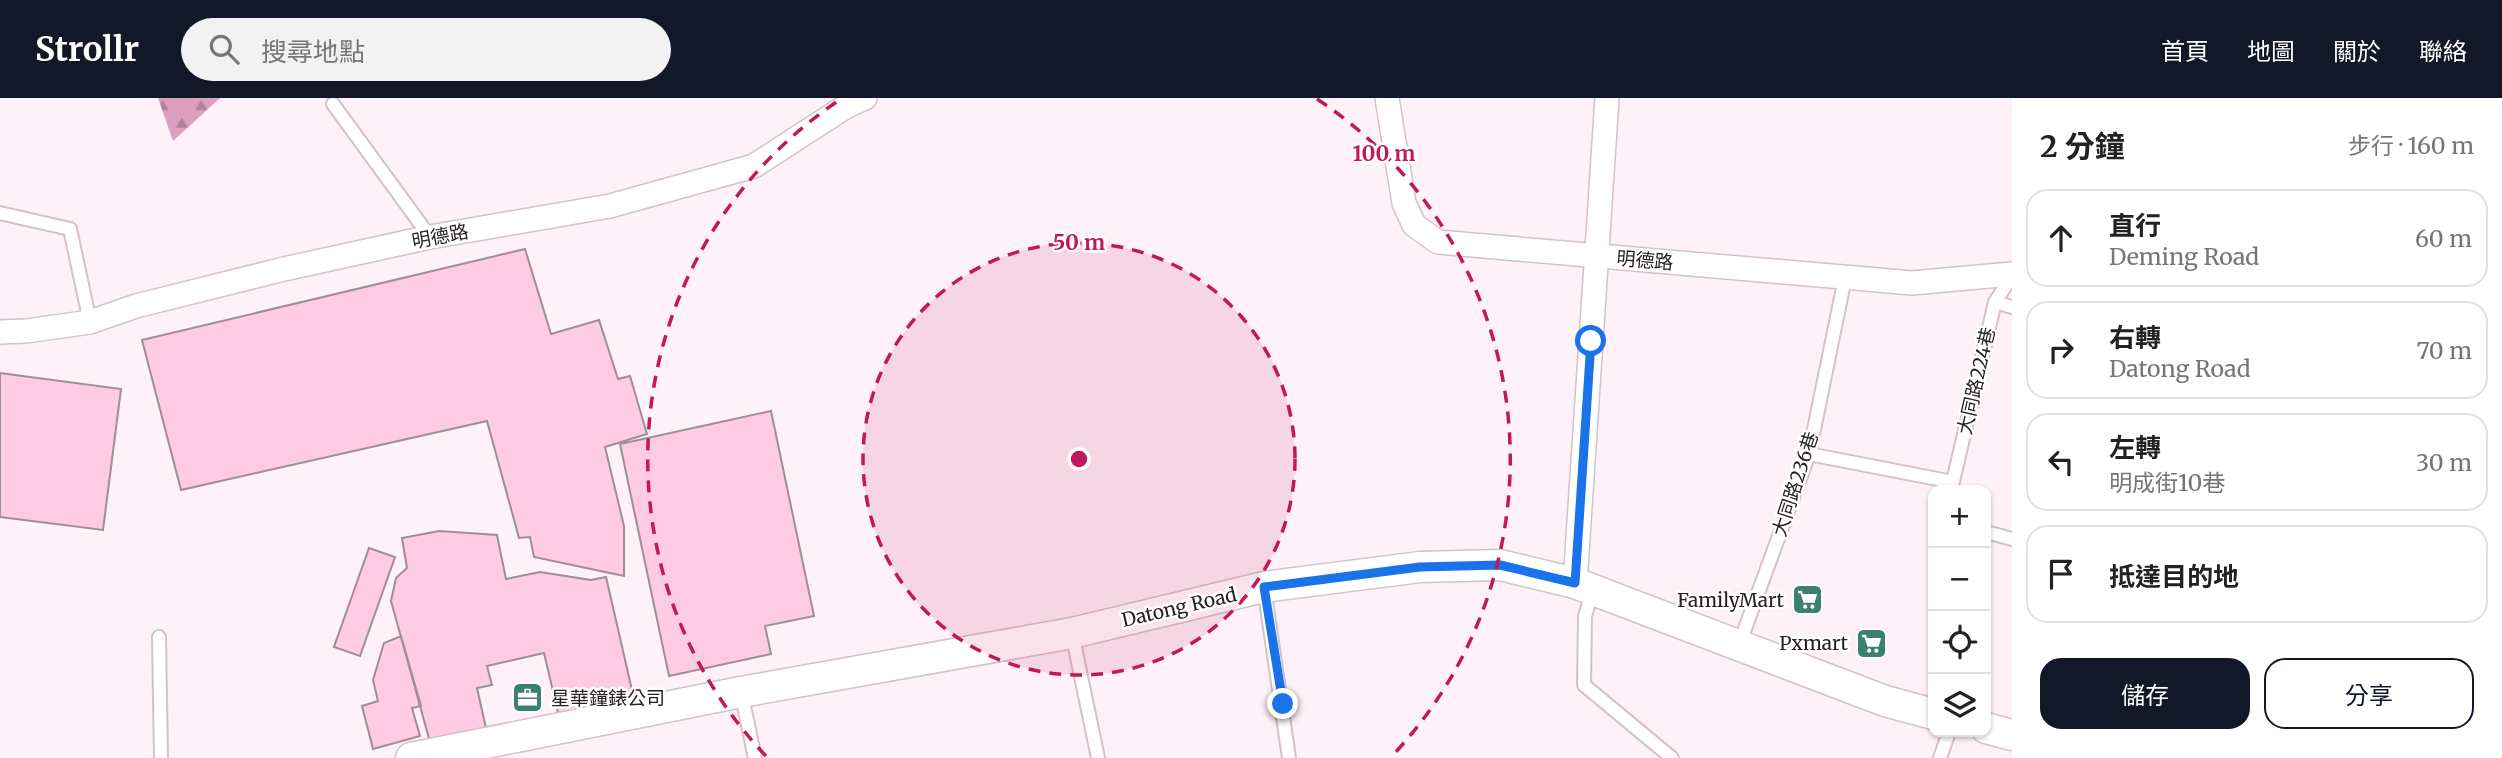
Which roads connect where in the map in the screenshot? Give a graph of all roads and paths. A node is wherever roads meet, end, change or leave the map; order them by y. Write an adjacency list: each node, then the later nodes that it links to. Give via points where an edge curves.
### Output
1 (864, 98): 6 (street, 明德路, via 754,166 611,206)
2 (1387, 98): 7 (street, 明德路, via 1404,203 1414,225 1438,242)
3 (1607, 98): 7 (street)
4 (333, 104): 6 (lane)
5 (0, 213): 12 (lane, via 70,229)
6 (430, 237): 12 (street, 明德路, via 284,269)
7 (1597, 255): 9 (street, 明德路); 20 (street)
8 (2012, 275): 9 (street, 明德路, via 1912,283); 10 (lane, 大同路224巷)
9 (1845, 278): 14 (lane, 大同路236巷)
10 (1994, 302): 11 (lane); 16 (lane, 大同路224巷)
11 (2012, 307)
12 (90, 322): 13 (street, 明德路)
13 (0, 332)
14 (1809, 454): 15 (lane); 23 (lane, 大同路236巷)
15 (1948, 485)
16 (1952, 485)
17 (1991, 533): 18 (lane)
18 (2012, 539)
19 (1264, 587): 20 (street, Datong Road, via 1420,567 1500,565); 21 (street, Datong Road); 33 (lane)
20 (1584, 587): 23 (street, Datong Road); 34 (lane, via 1584,685)
21 (1072, 633): 24 (street, Datong Road); 32 (lane)
22 (159, 637): 29 (lane)
23 (1739, 646): 25 (street, Datong Road)
24 (741, 692): 30 (street, Datong Road, via 517,743); 31 (lane)
25 (1928, 713)
26 (1991, 730): 27 (street)
27 (2012, 736)
28 (1946, 737): 35 (lane)
29 (162, 758)
30 (411, 758)
31 (755, 758)
32 (1098, 758)
33 (1289, 758)
34 (1672, 758)
35 (1940, 758)

